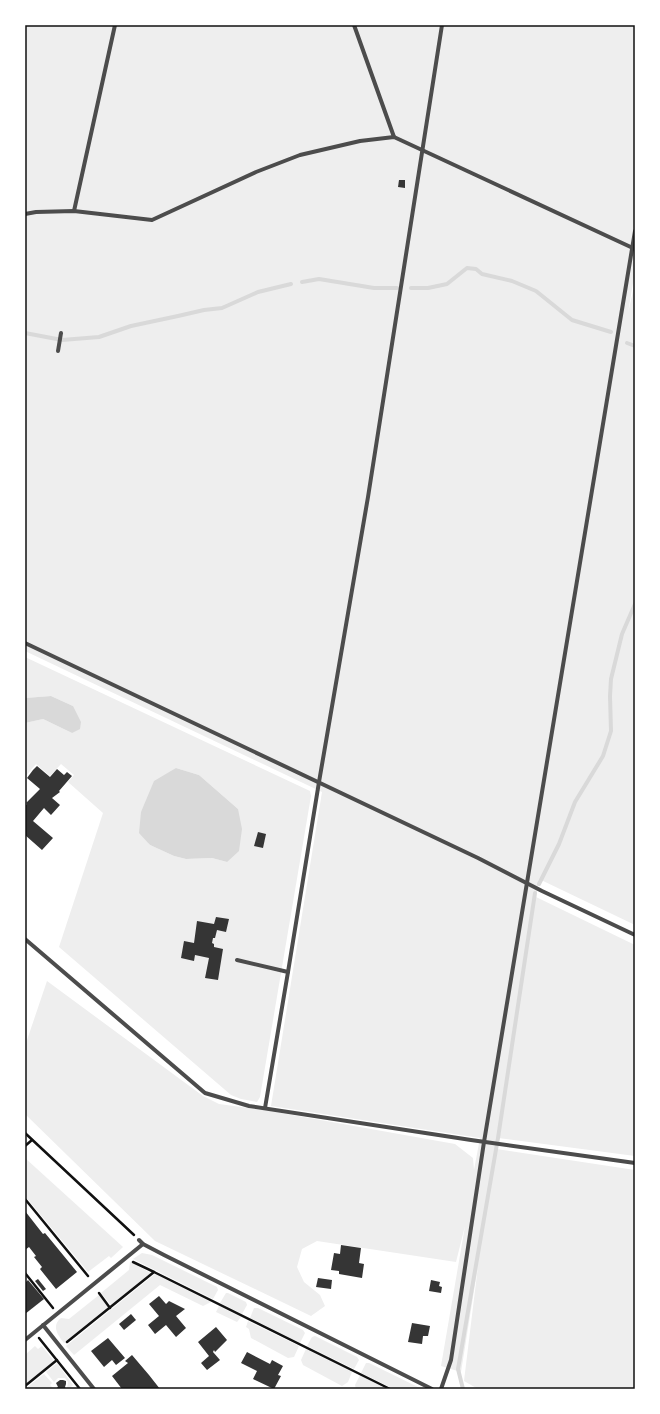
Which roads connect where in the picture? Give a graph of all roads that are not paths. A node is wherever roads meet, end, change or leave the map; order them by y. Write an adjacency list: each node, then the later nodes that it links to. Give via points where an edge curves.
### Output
1 (115, 25): 6 (street)
2 (354, 25): 4 (street)
3 (442, 25): 5 (street)
4 (394, 137): 5 (street); 6 (street, via 360,141 300,155 256,172 152,220)
5 (423, 149): 9 (street); 13 (street)
6 (74, 211): 7 (street)
7 (25, 214)
8 (635, 231): 9 (street)
9 (634, 248): 14 (street)
10 (61, 333): 11 (street)
11 (58, 351)
12 (25, 643): 13 (street)
13 (319, 782): 14 (street); 18 (street)
14 (526, 883): 15 (street); 20 (street)
15 (635, 935)
16 (25, 939): 19 (street, via 205,1093)
17 (237, 960): 18 (street)
18 (288, 972): 19 (street)
19 (265, 1108): 20 (street)
20 (484, 1142): 21 (street); 28 (street, via 451,1360)
21 (635, 1163)
22 (139, 1240): 23 (street)
23 (143, 1244): 24 (street); 27 (street)
24 (43, 1326): 25 (street); 26 (street)
25 (25, 1340)
26 (94, 1389)
27 (432, 1389)
28 (441, 1389)

